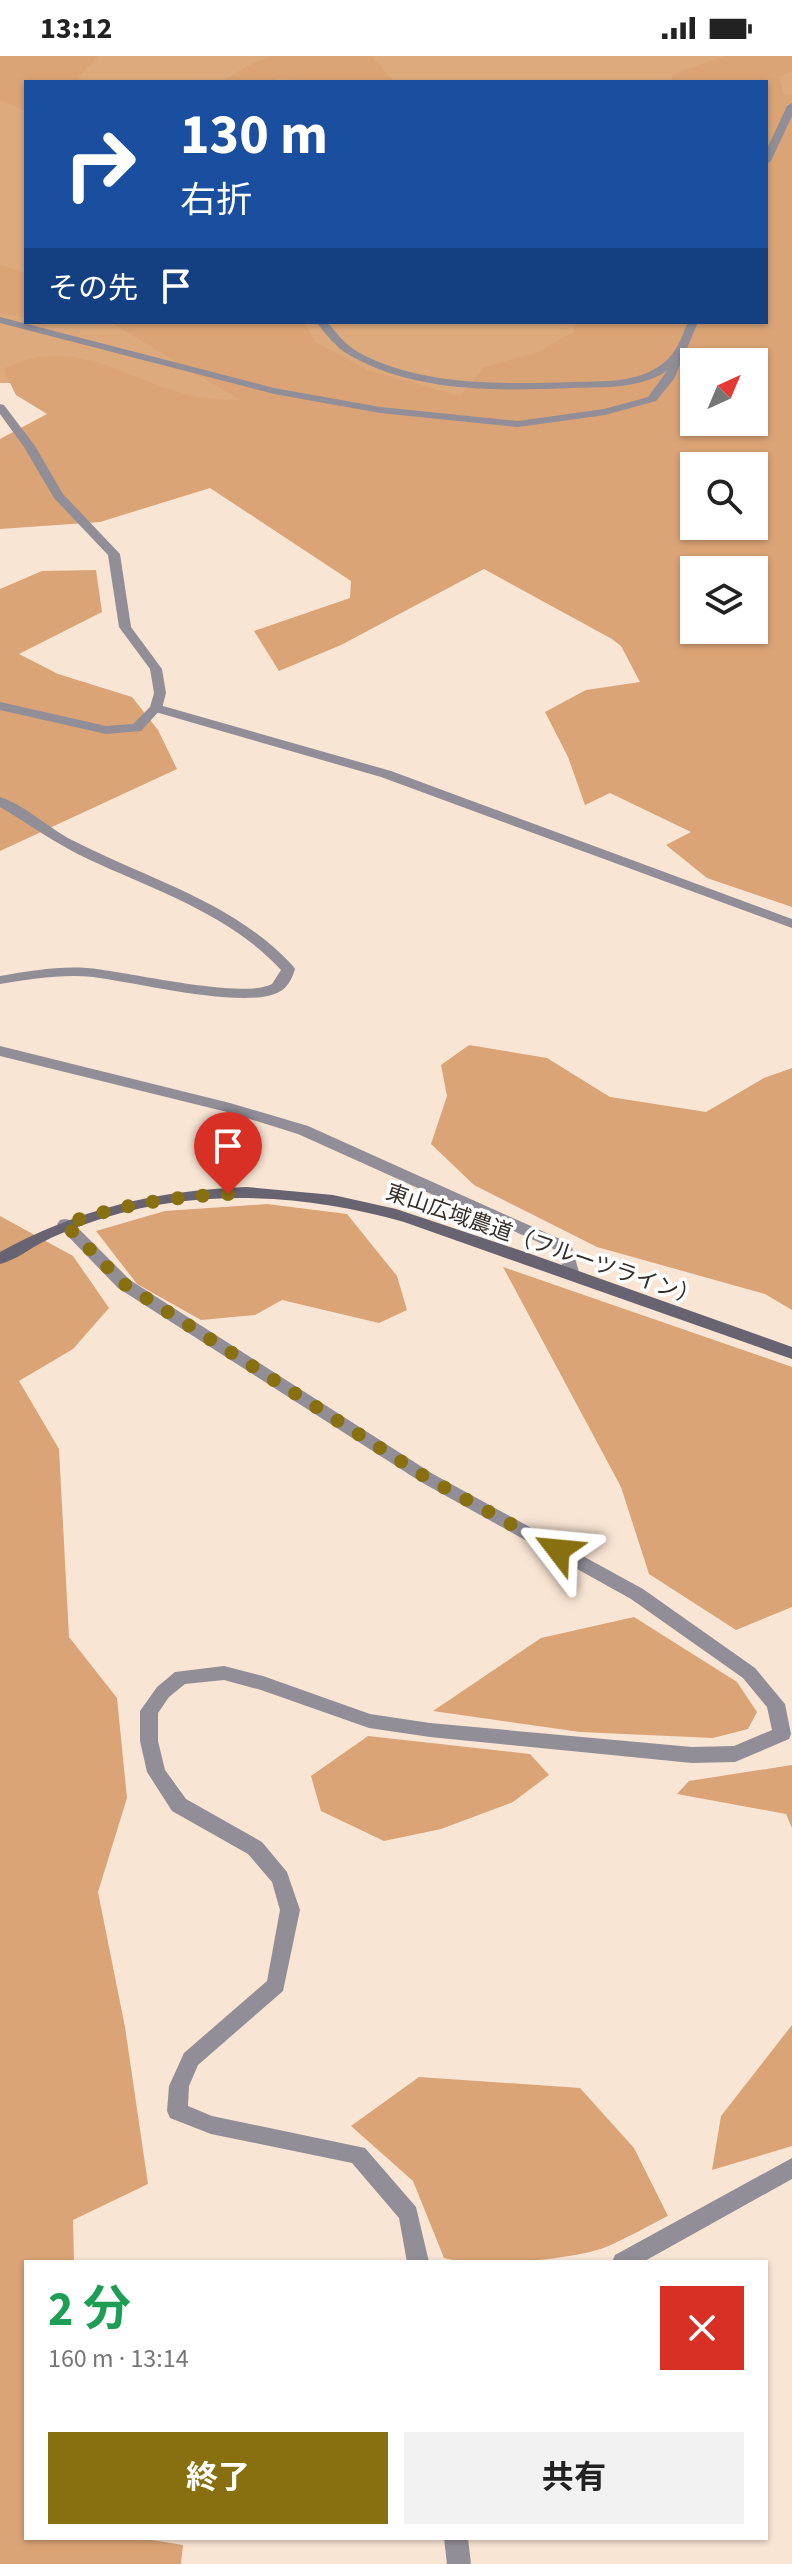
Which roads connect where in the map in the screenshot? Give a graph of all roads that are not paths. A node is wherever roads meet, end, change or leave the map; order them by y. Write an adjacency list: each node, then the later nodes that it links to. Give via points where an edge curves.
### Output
1 (792, 106): 2 (street)
2 (768, 157)
3 (0, 320): 6 (street, via 274,391 380,410 518,424 605,412 652,399)
4 (323, 324): 6 (street, via 353,354 391,369 463,384 635,382)
5 (692, 324): 6 (street)
6 (679, 356)
7 (0, 407): 9 (street, via 58,496 114,554 125,627 156,669)
8 (0, 706): 9 (street, via 106,730 137,728)
9 (156, 708): 11 (street, via 386,774)
10 (0, 801): 12 (street, via 66,843 210,910 274,950 288,969 285,980 269,992 90,972)
11 (792, 924)
12 (0, 980)
13 (0, 1051): 16 (street, via 303,1130 565,1248)
14 (65, 1224): 15 (street, 東山広域農道（フルーツライン）); 16 (street, 東山広域農道（フルーツライン）, via 146,1201 274,1194 334,1200 417,1221); 18 (street, via 124,1284 427,1478 637,1594 674,1620 749,1673 776,1704)
15 (0, 1259)
16 (571, 1272): 17 (street, 東山広域農道（フルーツライン）)
17 (792, 1353)
18 (787, 1734): 20 (street, via 735,1754 692,1755 430,1730 369,1721 224,1673 181,1677 149,1711 156,1772 179,1805 255,1848 280,1878 290,1910 276,1985 191,2059 179,2086 177,2111 211,2125 358,2155 409,2214)
19 (792, 2168): 21 (street)
20 (418, 2260)
21 (627, 2260)
22 (456, 2540): 23 (street)
23 (459, 2564)

